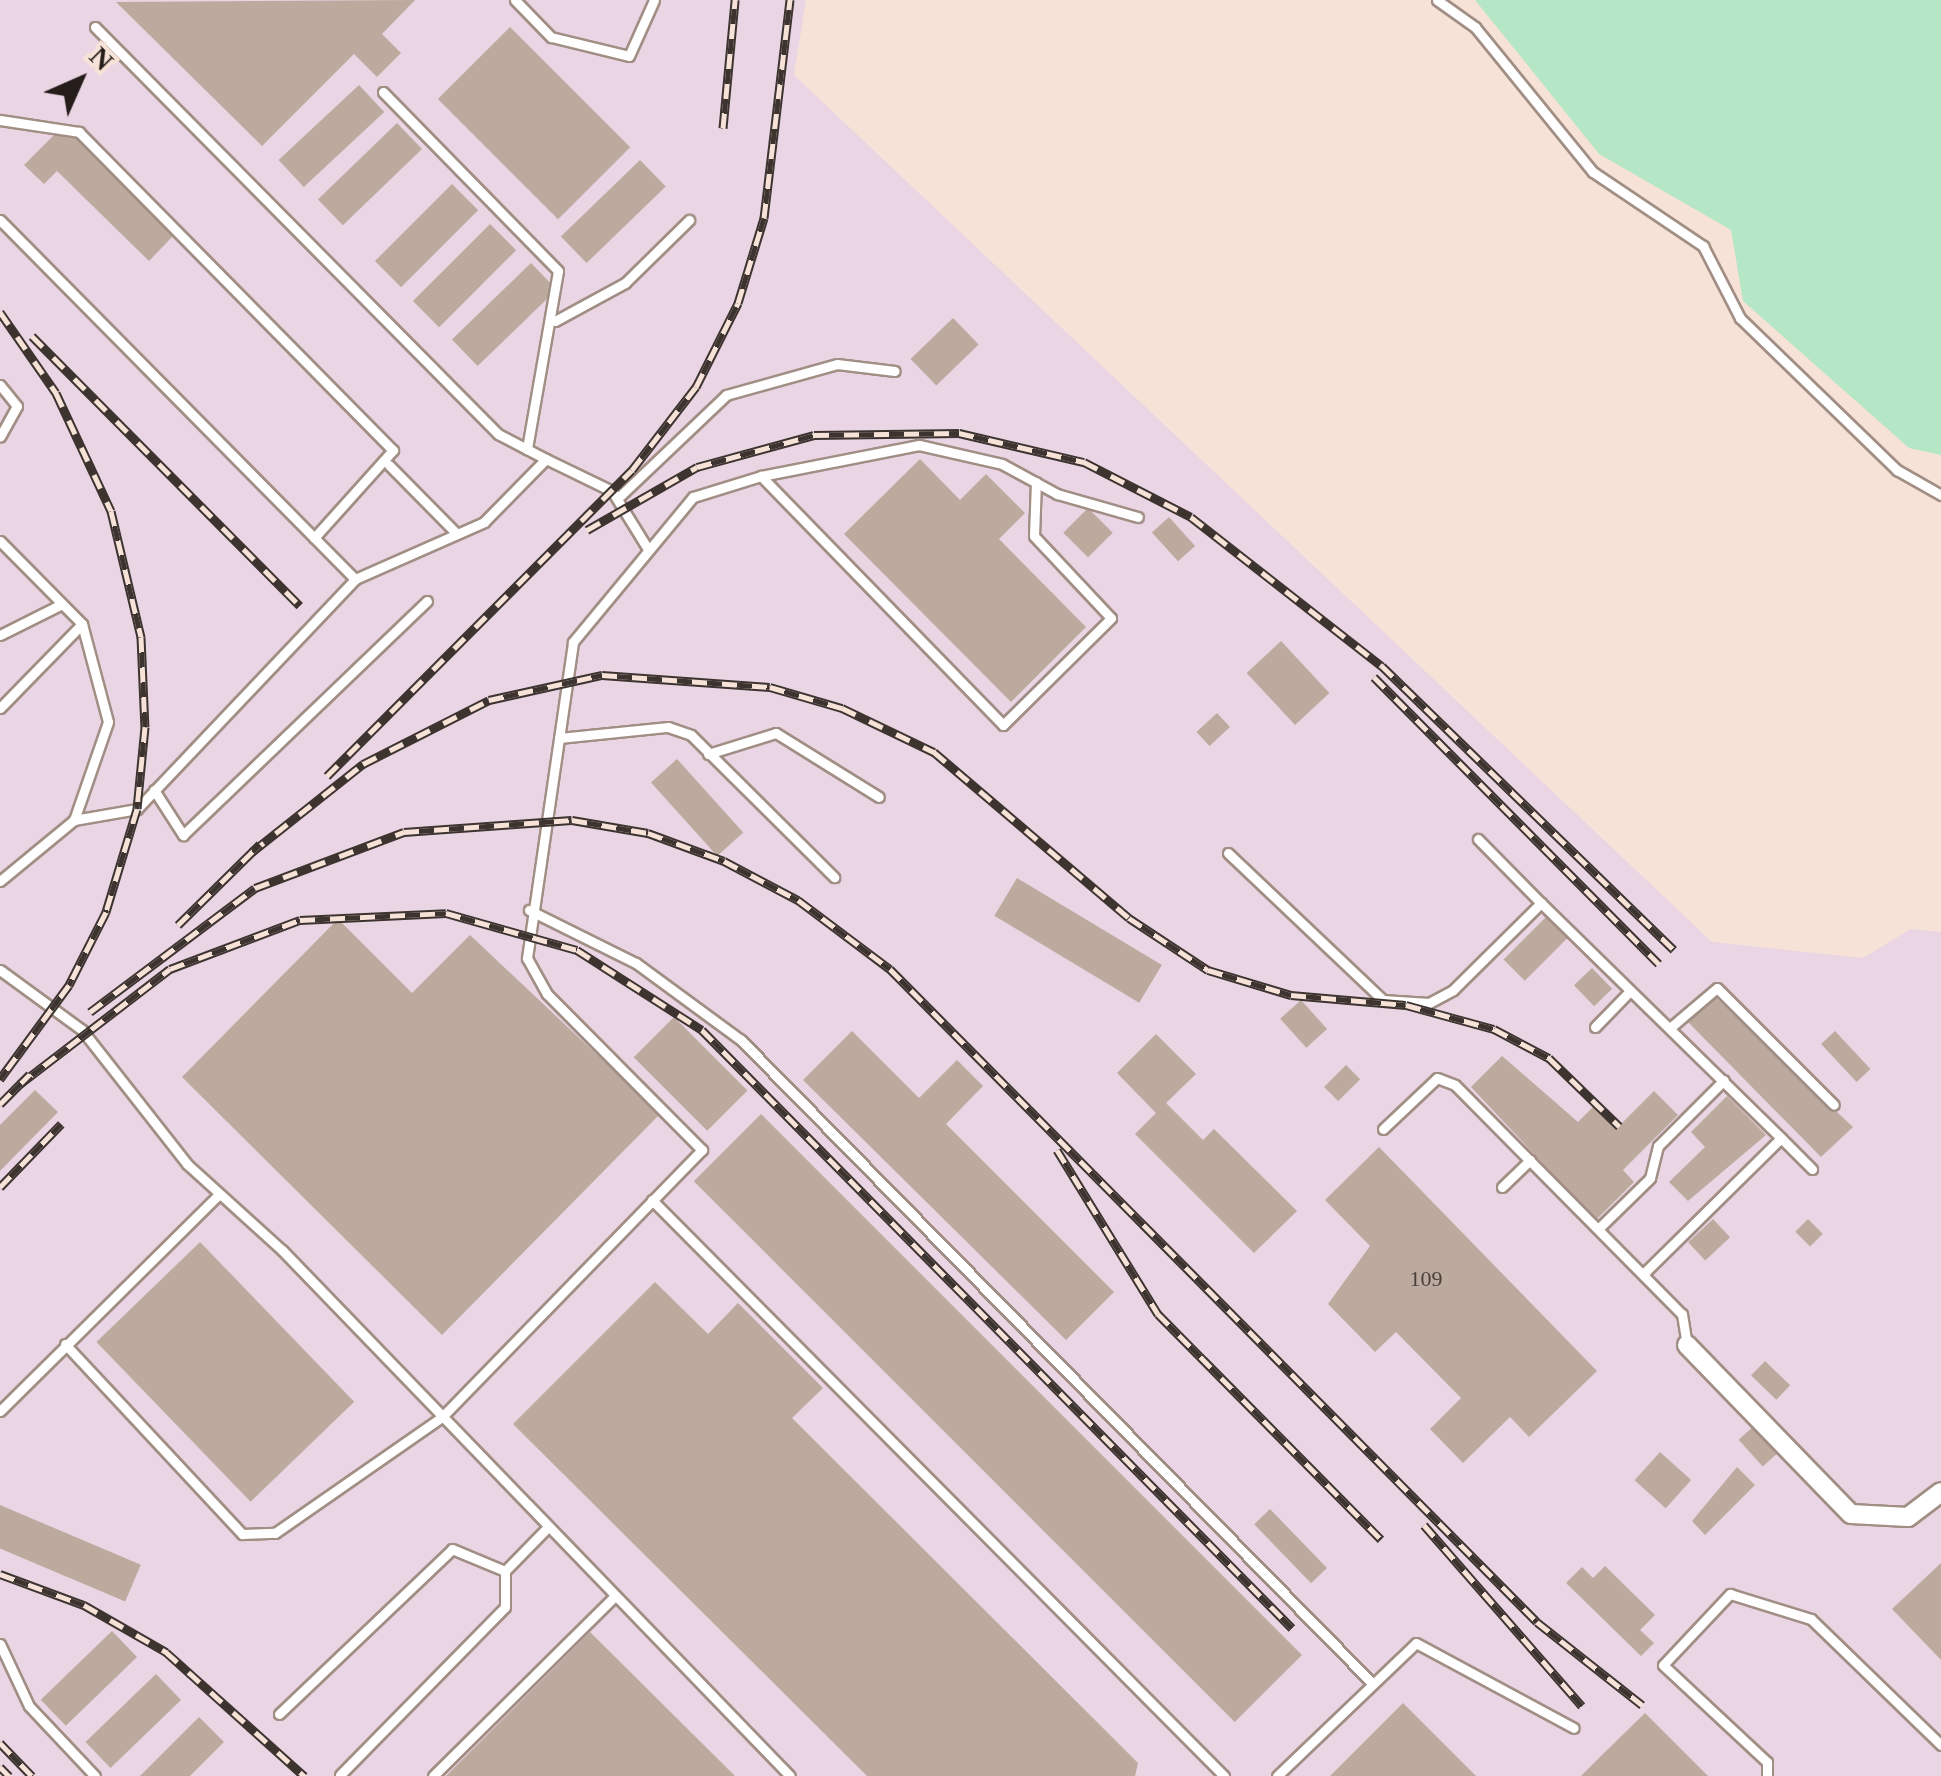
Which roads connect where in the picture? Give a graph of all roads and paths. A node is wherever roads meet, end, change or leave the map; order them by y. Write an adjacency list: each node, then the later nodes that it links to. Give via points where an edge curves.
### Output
1 (514, 0): 2 (lane, via 552,37 629,56)
2 (654, 0)
3 (1437, 0): 18 (lane, via 1475,28 1593,172 1702,246 1740,318 1897,470)
4 (95, 27): 13 (lane, via 498,434)
5 (383, 92): 9 (lane, via 558,271)
6 (0, 120): 15 (lane, via 65,126 95,146 388,443)
7 (0, 220): 22 (lane)
8 (689, 220): 9 (lane, via 625,283)
9 (555, 321): 13 (lane)
10 (895, 371): 19 (lane, via 837,364 726,395)
11 (0, 385): 12 (lane, via 17,406)
12 (0, 437)
13 (527, 449): 14 (lane)
14 (546, 459): 19 (lane, via 583,470); 21 (lane, via 484,522)
15 (389, 465): 21 (lane); 22 (lane)
16 (761, 476): 17 (lane, via 919,445 1002,464); 17 (lane, via 1002,725 1111,618 1034,536); 24 (lane, via 693,497)
17 (1036, 482): 20 (lane)
18 (1941, 495)
19 (618, 498): 24 (lane)
20 (1138, 517)
21 (455, 532): 25 (lane)
22 (314, 538): 25 (lane)
23 (0, 541): 27 (lane)
24 (648, 549): 31 (lane, via 573,642)
25 (355, 580): 33 (lane)
26 (428, 601): 33 (lane, via 184,835)
27 (62, 604): 28 (lane); 29 (lane)
28 (82, 624): 30 (lane); 35 (lane, via 108,722)
29 (0, 635)
30 (0, 708)
31 (559, 738): 32 (lane, via 668,728); 41 (lane)
32 (708, 754): 34 (lane, via 776,733); 38 (lane)
33 (154, 790): 35 (lane, via 136,809)
34 (878, 797)
35 (74, 820): 39 (lane)
36 (1478, 839): 40 (lane)
37 (1228, 853): 40 (lane, via 1384,1000 1429,1003 1452,990)
38 (834, 877)
39 (0, 880)
40 (1541, 903): 43 (lane)
41 (529, 910): 54 (lane, via 527,958 538,984 702,1150); 66 (lane, via 636,963 741,1040)
42 (0, 970): 53 (lane, via 78,1025 164,1140)
43 (1630, 992): 44 (lane); 45 (lane)
44 (1594, 1026)
45 (1671, 1026): 46 (lane); 47 (lane, via 1717,988)
46 (1724, 1080): 49 (lane); 55 (lane, via 1658,1146 1650,1178)
47 (1834, 1104)
48 (1383, 1129): 50 (lane, via 1445,1078)
49 (1780, 1138): 51 (lane); 56 (lane)
50 (1530, 1160): 52 (lane); 55 (lane)
51 (1812, 1169)
52 (1502, 1187)
53 (219, 1194): 57 (lane); 60 (lane)
54 (652, 1200): 60 (lane); 74 (lane)
55 (1598, 1229): 56 (lane)
56 (1644, 1274): 58 (lane, via 1682,1314)
57 (66, 1344): 59 (lane); 60 (lane, via 242,1534 275,1533)
58 (1686, 1345): 61 (street, via 1850,1514 1908,1516)
59 (0, 1411)
60 (442, 1417): 62 (lane)
61 (1941, 1492)
62 (545, 1530): 63 (lane); 64 (lane)
63 (505, 1571): 67 (lane, via 452,1549); 70 (lane, via 505,1608)
64 (613, 1598): 72 (lane); 73 (lane)
65 (0, 1644): 71 (lane, via 28,1706)
66 (1372, 1683): 68 (lane, via 1416,1643); 75 (lane)
67 (279, 1714)
68 (1574, 1728)
69 (1941, 1745): 76 (lane, via 1812,1619 1730,1594 1663,1665 1766,1762)
70 (340, 1775)
71 (95, 1776)
72 (432, 1776)
73 (790, 1776)
74 (1224, 1776)
75 (1277, 1776)
76 (1767, 1776)

